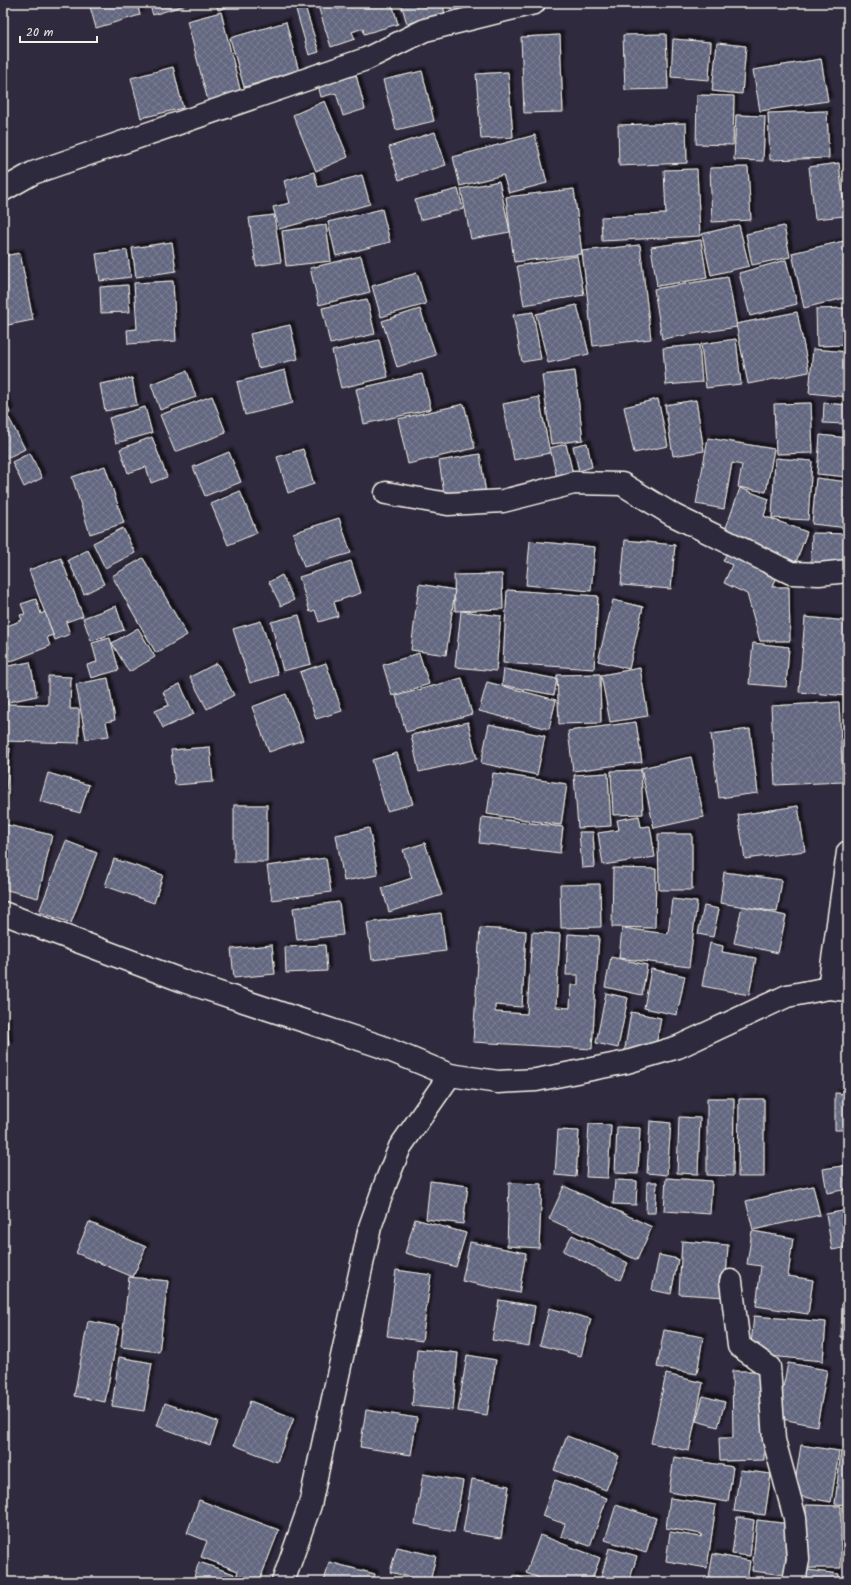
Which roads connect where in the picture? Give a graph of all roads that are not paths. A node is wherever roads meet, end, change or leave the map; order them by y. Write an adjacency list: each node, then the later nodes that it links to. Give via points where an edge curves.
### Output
1 (534, 3): 2 (street, via 425,30 366,59 33,173)
2 (3, 190)
3 (386, 493): 4 (street, via 448,504 503,501 574,483 622,484 673,516 791,574)
4 (848, 571)
5 (848, 852): 7 (street)
6 (3, 913): 8 (street, via 186,982 380,1046)
7 (838, 989): 8 (street, via 787,996 678,1047 627,1062 536,1080 498,1082)
8 (450, 1075): 10 (street, via 400,1147 370,1227 310,1505)
9 (731, 1281): 11 (street, via 739,1346 769,1367 774,1440 795,1518 798,1559)
10 (283, 1582)
11 (794, 1582)

